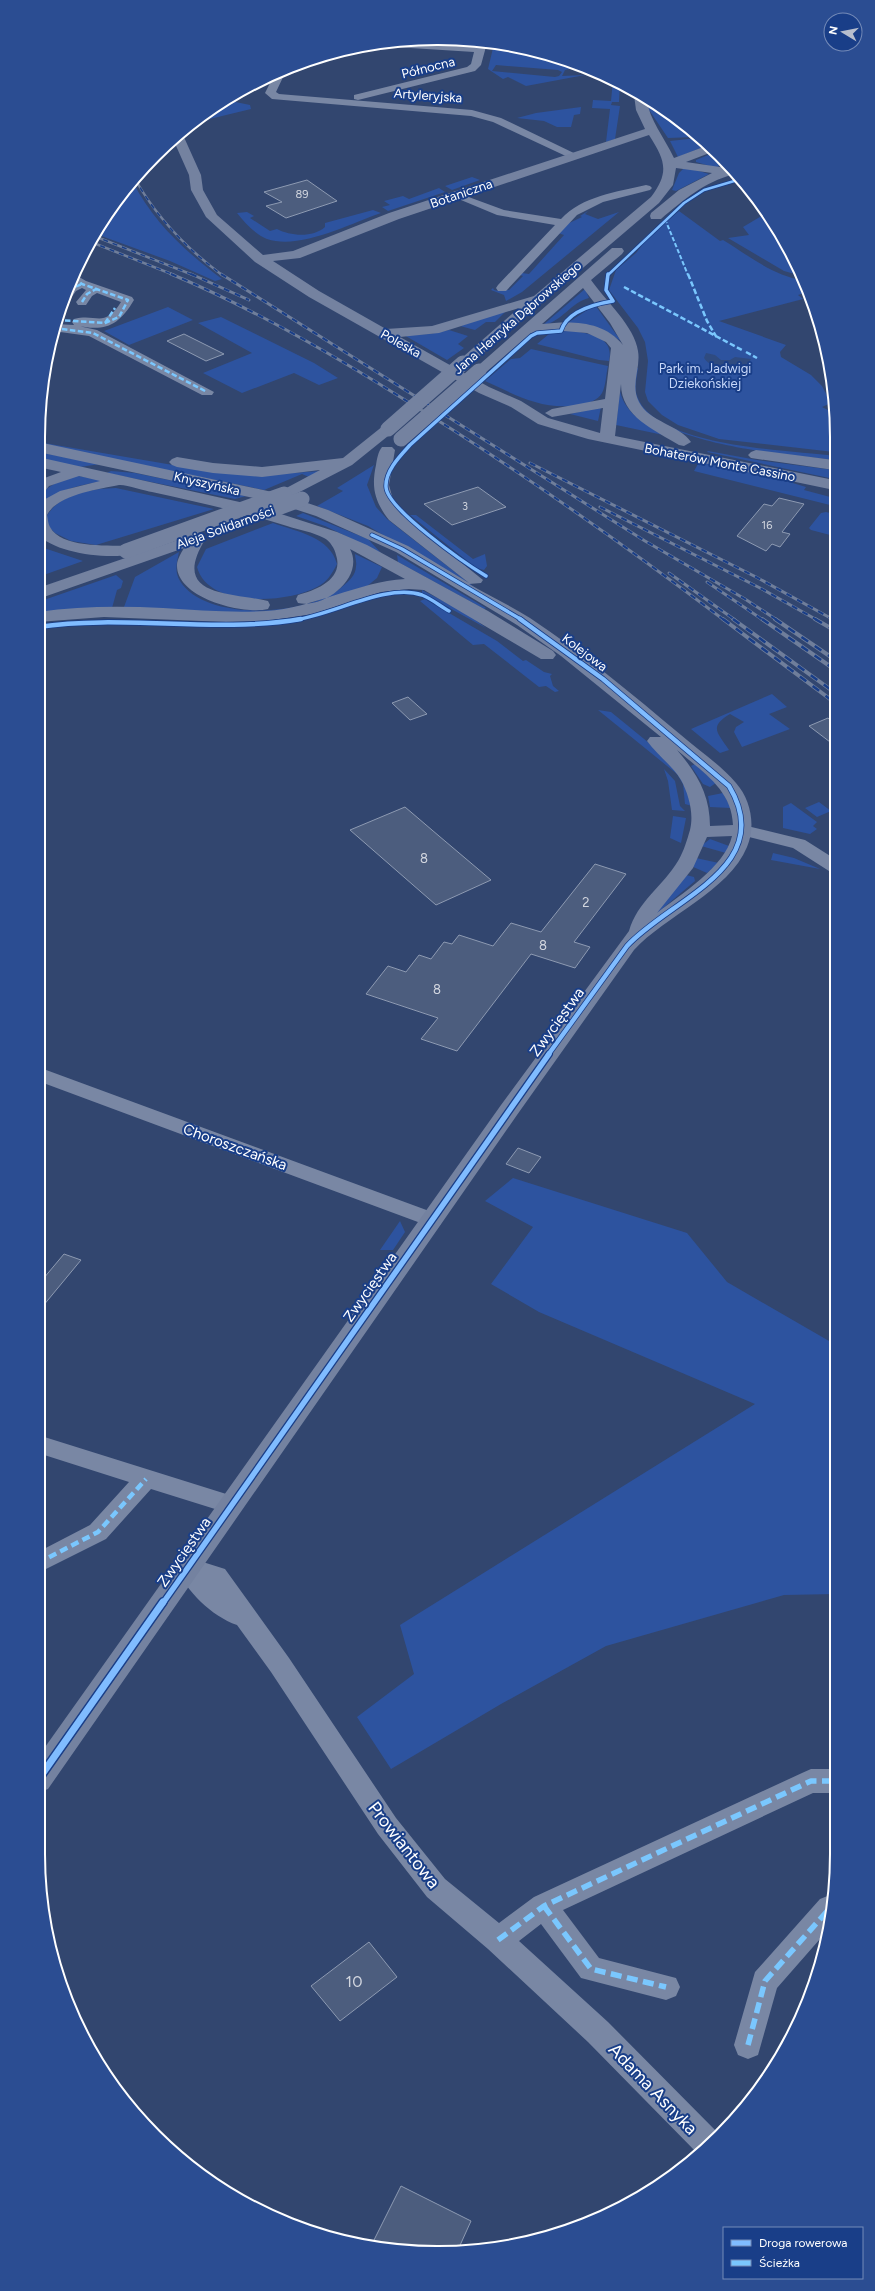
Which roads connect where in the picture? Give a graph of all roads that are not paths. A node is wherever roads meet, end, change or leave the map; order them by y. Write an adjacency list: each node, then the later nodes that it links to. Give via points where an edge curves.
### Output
1 (480, 47): 4 (street, Północna, via 476,65 472,69 359,97)
2 (277, 79): 4 (street, Artyleryjska, via 271,95)
3 (640, 102): 5 (main road, via 641,110)
4 (347, 103): 9 (street, Artyleryjska, via 478,114 498,120)
5 (652, 130): 7 (main road, Botaniczna); 10 (main road)
6 (180, 141): 13 (main road, Poleska)
7 (612, 145): 9 (main road, Botaniczna); 16 (main road, Botaniczna, via 653,153 660,165 660,178 654,191)
8 (705, 150): 10 (main road)
9 (574, 156): 15 (main road, Botaniczna)
10 (670, 163): 11 (main road); 16 (main road, Jana Henryka Dąbrowskiego, via 670,181)
11 (723, 169)
12 (724, 170): 23 (main road, Jana Henryka Dąbrowskiego, via 674,200)
13 (195, 175): 20 (main road, Poleska, via 226,213); 21 (main road, Poleska, via 197,190 212,217)
14 (646, 188): 17 (street, via 599,200 573,213)
15 (454, 195): 17 (street, via 501,213); 18 (main road, Botaniczna)
16 (655, 200): 27 (main road, Jana Henryka Dąbrowskiego)
17 (563, 223): 25 (street)
18 (311, 247): 19 (main road, Botaniczna); 20 (main road, Botaniczna)
19 (295, 255): 20 (main road, Botaniczna); 22 (main road, Botaniczna)
20 (274, 257): 21 (main road, Botaniczna); 22 (main road, Poleska)
21 (260, 259): 22 (main road, Poleska)
22 (287, 273): 34 (main road, Poleska, via 314,294)
23 (584, 280): 33 (main road, Jana Henryka Dąbrowskiego); 42 (main road, via 626,336 631,347 627,390 633,406 653,423)
24 (78, 281): 26 (street)
25 (502, 288)
26 (96, 289): 28 (street, via 87,294); 31 (street, via 128,300 119,317)
27 (537, 299): 34 (main road, via 440,329 420,333); 46 (main road, Jana Henryka Dąbrowskiego, bridge)
28 (82, 302)
29 (115, 308): 31 (street)
30 (63, 320): 31 (street)
31 (105, 323)
32 (60, 328): 35 (street, via 93,334)
33 (525, 330): 36 (main road, via 576,327 604,334 614,341 618,348); 41 (main road, Jana Henryka Dąbrowskiego, bridge)
34 (382, 333): 37 (main road, Poleska, via 484,390)
35 (207, 392)
36 (611, 402): 38 (main road); 39 (main road)
37 (516, 404): 38 (main road, Poleska); 39 (main road, Poleska, via 543,420)
38 (552, 413): 39 (main road, Poleska)
39 (607, 433): 42 (main road, Bohaterów Monte Cassino); 52 (main road, Bohaterów Monte Cassino)
40 (45, 439): 46 (main road, via 234,470 277,471)
41 (401, 439): 44 (main road, Aleja Solidarności)
42 (684, 442): 48 (main road, Bohaterów Monte Cassino)
43 (45, 448): 45 (main road, Knyszyńska)
44 (387, 450): 57 (main road, Aleja Solidarności, bridge, via 302,499); 65 (main road, via 380,483 386,507)
45 (114, 462): 49 (main road); 56 (main road, Knyszyńska, via 277,498 322,513)
46 (347, 462): 58 (main road, Aleja Solidarności, bridge, via 284,494)
47 (45, 464): 49 (main road, Knyszyńska)
48 (830, 464)
49 (79, 471): 50 (main road); 51 (main road, Knyszyńska)
50 (45, 481)
51 (124, 481): 53 (main road, via 69,492); 55 (main road, Knyszyńska, via 253,510)
52 (830, 484)
53 (45, 508)
54 (45, 533): 58 (main road, via 66,545)
55 (331, 535): 57 (main road, via 345,554 347,565 342,578 329,589 289,603 246,604 223,600 206,593 188,578 185,567); 59 (main road, Kolejowa, via 361,548)
56 (372, 535): 59 (main road, via 386,548); 65 (main road, Kolejowa, via 402,548 483,600)
57 (198, 538): 63 (main road, Aleja Solidarności)
58 (126, 551): 60 (main road, Aleja Solidarności)
59 (390, 565): 61 (main road, via 388,575); 62 (main road, Kolejowa)
60 (45, 580)
61 (380, 586): 62 (main road, via 402,583); 64 (main road, via 330,604 280,615 233,617 118,611)
62 (431, 586): 67 (main road, Kolejowa, via 535,647 580,680 666,750 691,778)
63 (45, 592)
64 (45, 616)
65 (523, 621): 66 (main road, Kolejowa, via 603,679)
66 (728, 786): 67 (main road, via 714,791); 69 (main road, Kolejowa, via 738,800 742,812)
67 (696, 791): 68 (main road, Kolejowa, via 701,810)
68 (698, 832): 69 (main road); 71 (main road, Zwycięstwa, via 694,850)
69 (741, 837): 70 (street, via 818,856); 72 (main road, Zwycięstwa, via 732,859)
70 (830, 864)
71 (682, 869): 72 (main road, via 698,872); 73 (main road, Zwycięstwa, via 648,911)
72 (709, 881): 73 (main road, Zwycięstwa)
73 (638, 934): 75 (main road, Zwycięstwa, via 518,1097)
74 (45, 1077): 75 (street, Choroszczańska)
75 (433, 1220): 78 (main road, Zwycięstwa)
76 (45, 1446): 77 (street)
77 (146, 1478): 78 (street); 79 (street, via 98,1532)
78 (231, 1505): 80 (main road, Zwycięstwa)
79 (45, 1559)
80 (187, 1567): 81 (main road, Zwycięstwa); 85 (street, Prowiantowa, via 205,1592 249,1623 280,1665 386,1826 436,1888)
81 (45, 1770)
82 (830, 1781): 83 (street, via 811,1781)
83 (544, 1906): 85 (street); 86 (street, via 591,1969)
84 (825, 1913): 88 (street, via 765,1980)
85 (498, 1940): 87 (street, Prowiantowa)
86 (666, 1987)
87 (598, 2032): 89 (street, Adama Asnyka)
88 (748, 2045)
89 (704, 2141)

